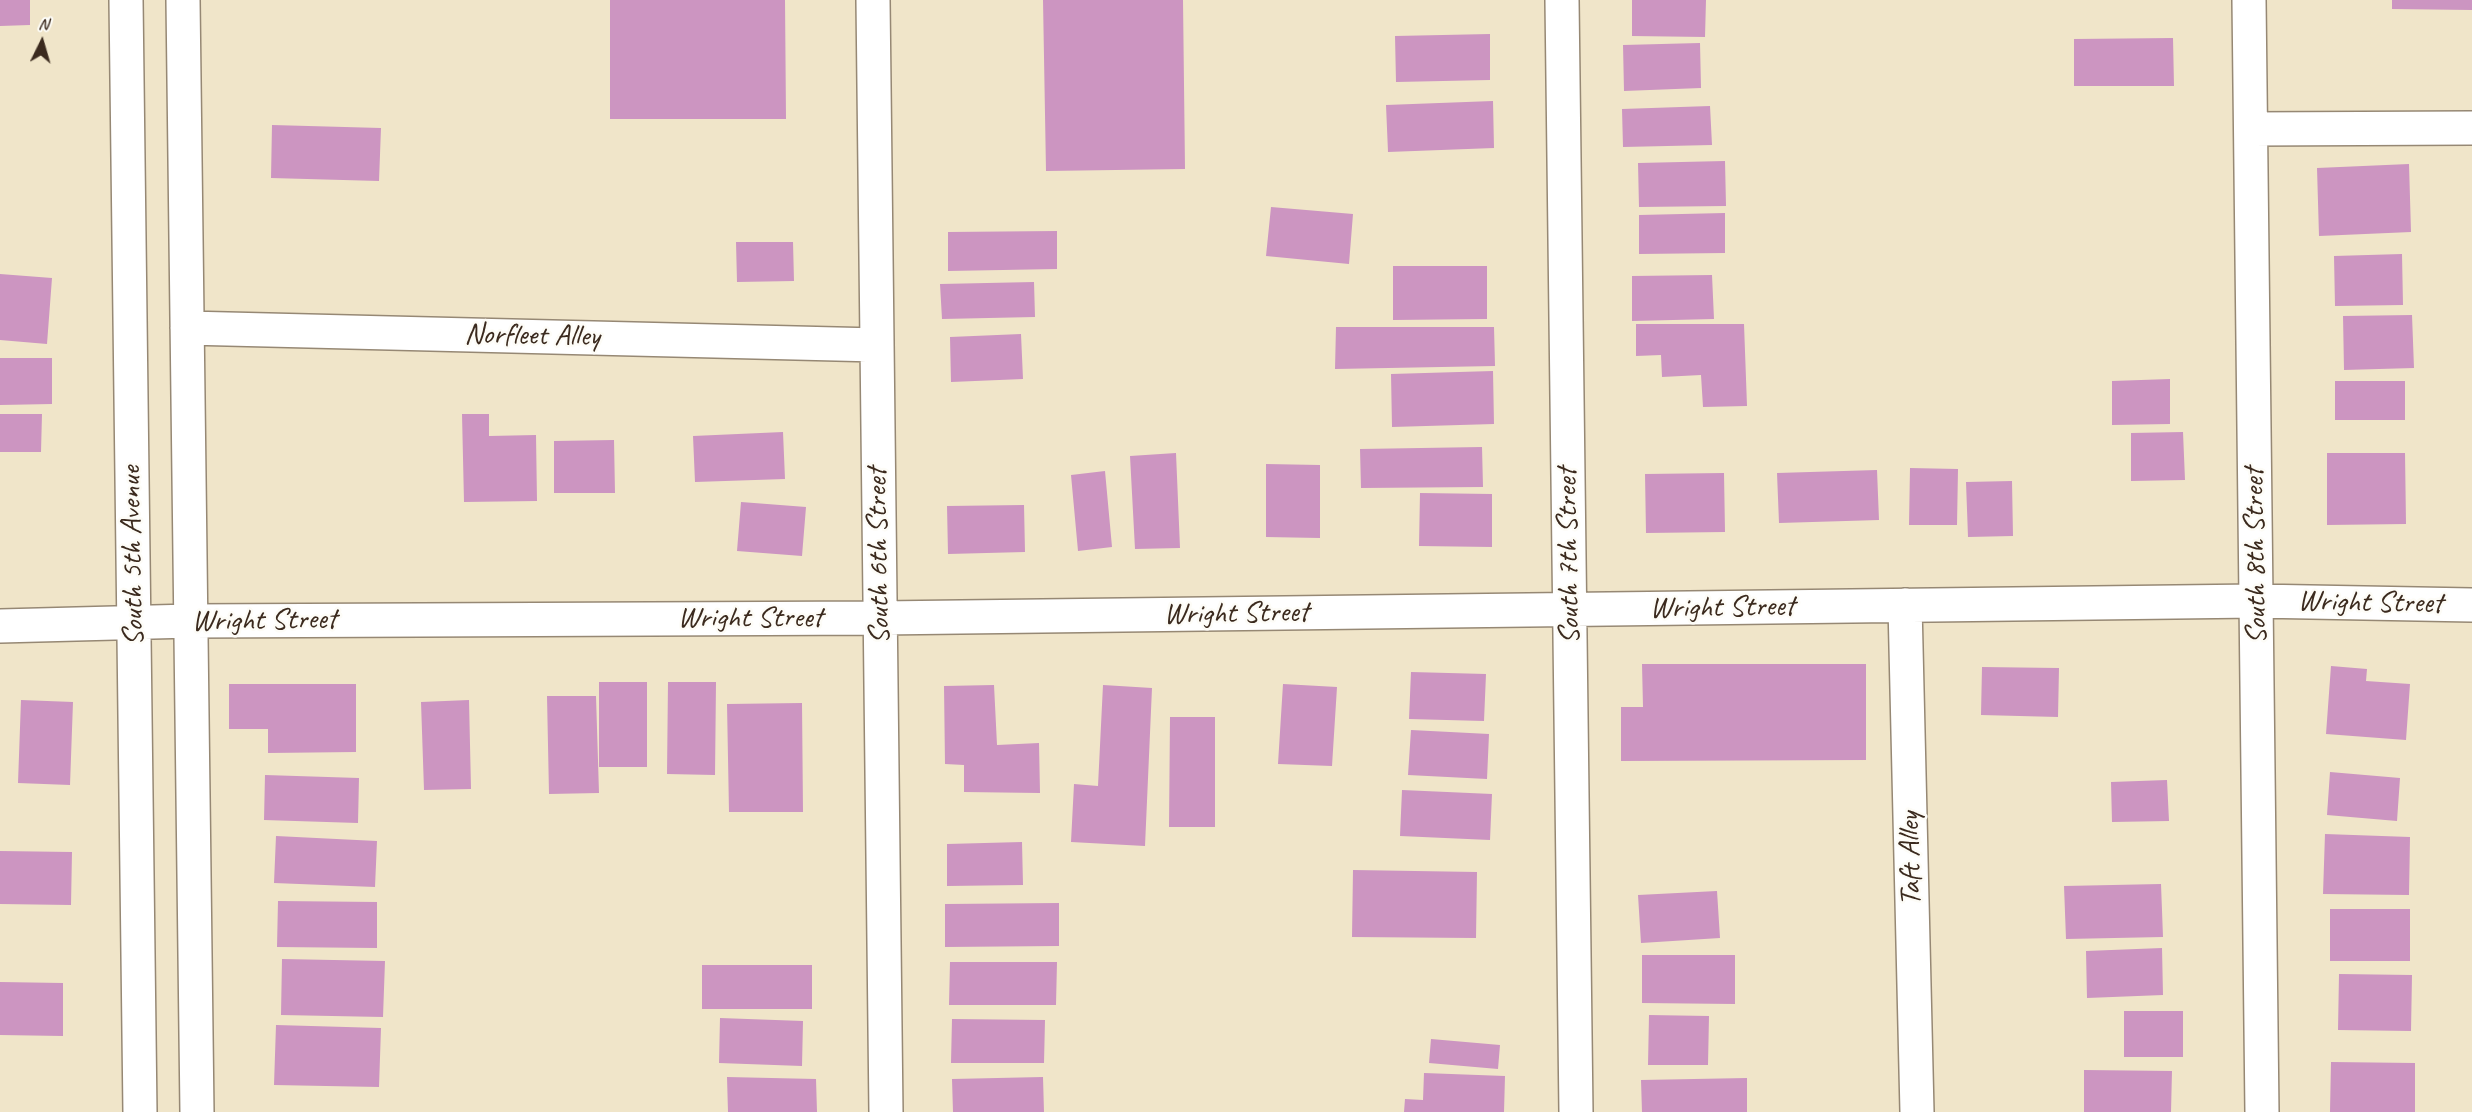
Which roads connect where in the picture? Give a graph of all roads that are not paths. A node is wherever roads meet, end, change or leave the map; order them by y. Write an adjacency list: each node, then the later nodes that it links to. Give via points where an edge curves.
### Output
1 (126, 0): 16 (street, South 5th Avenue)
2 (183, 0): 8 (street, South 5th Avenue)
3 (873, 0): 9 (street, South 6th Street)
4 (1562, 0): 13 (street, South 7th Street)
5 (2249, 0): 7 (street, South 8th Street)
6 (2472, 128): 7 (street)
7 (2251, 129): 10 (street, South 8th Street)
8 (187, 328): 9 (street, Norfleet Alley); 15 (street, South 5th Avenue)
9 (877, 345): 14 (street, South 6th Street)
10 (2256, 601): 11 (street, Wright Street); 12 (street, Wright Street); 23 (street, South 8th Street)
11 (1905, 605): 13 (street, Wright Street); 22 (street, Taft Alley)
12 (2472, 605)
13 (1569, 610): 14 (street, Wright Street); 21 (street, South 7th Street)
14 (880, 618): 15 (street, Wright Street); 20 (street, South 6th Street)
15 (191, 621): 16 (street, Wright Street); 19 (street, South 5th Avenue)
16 (134, 624): 17 (street, Wright Street); 18 (street, South 5th Avenue)
17 (0, 626)
18 (140, 1112)
19 (197, 1112)
20 (886, 1112)
21 (1575, 1112)
22 (1917, 1112)
23 (2262, 1112)

